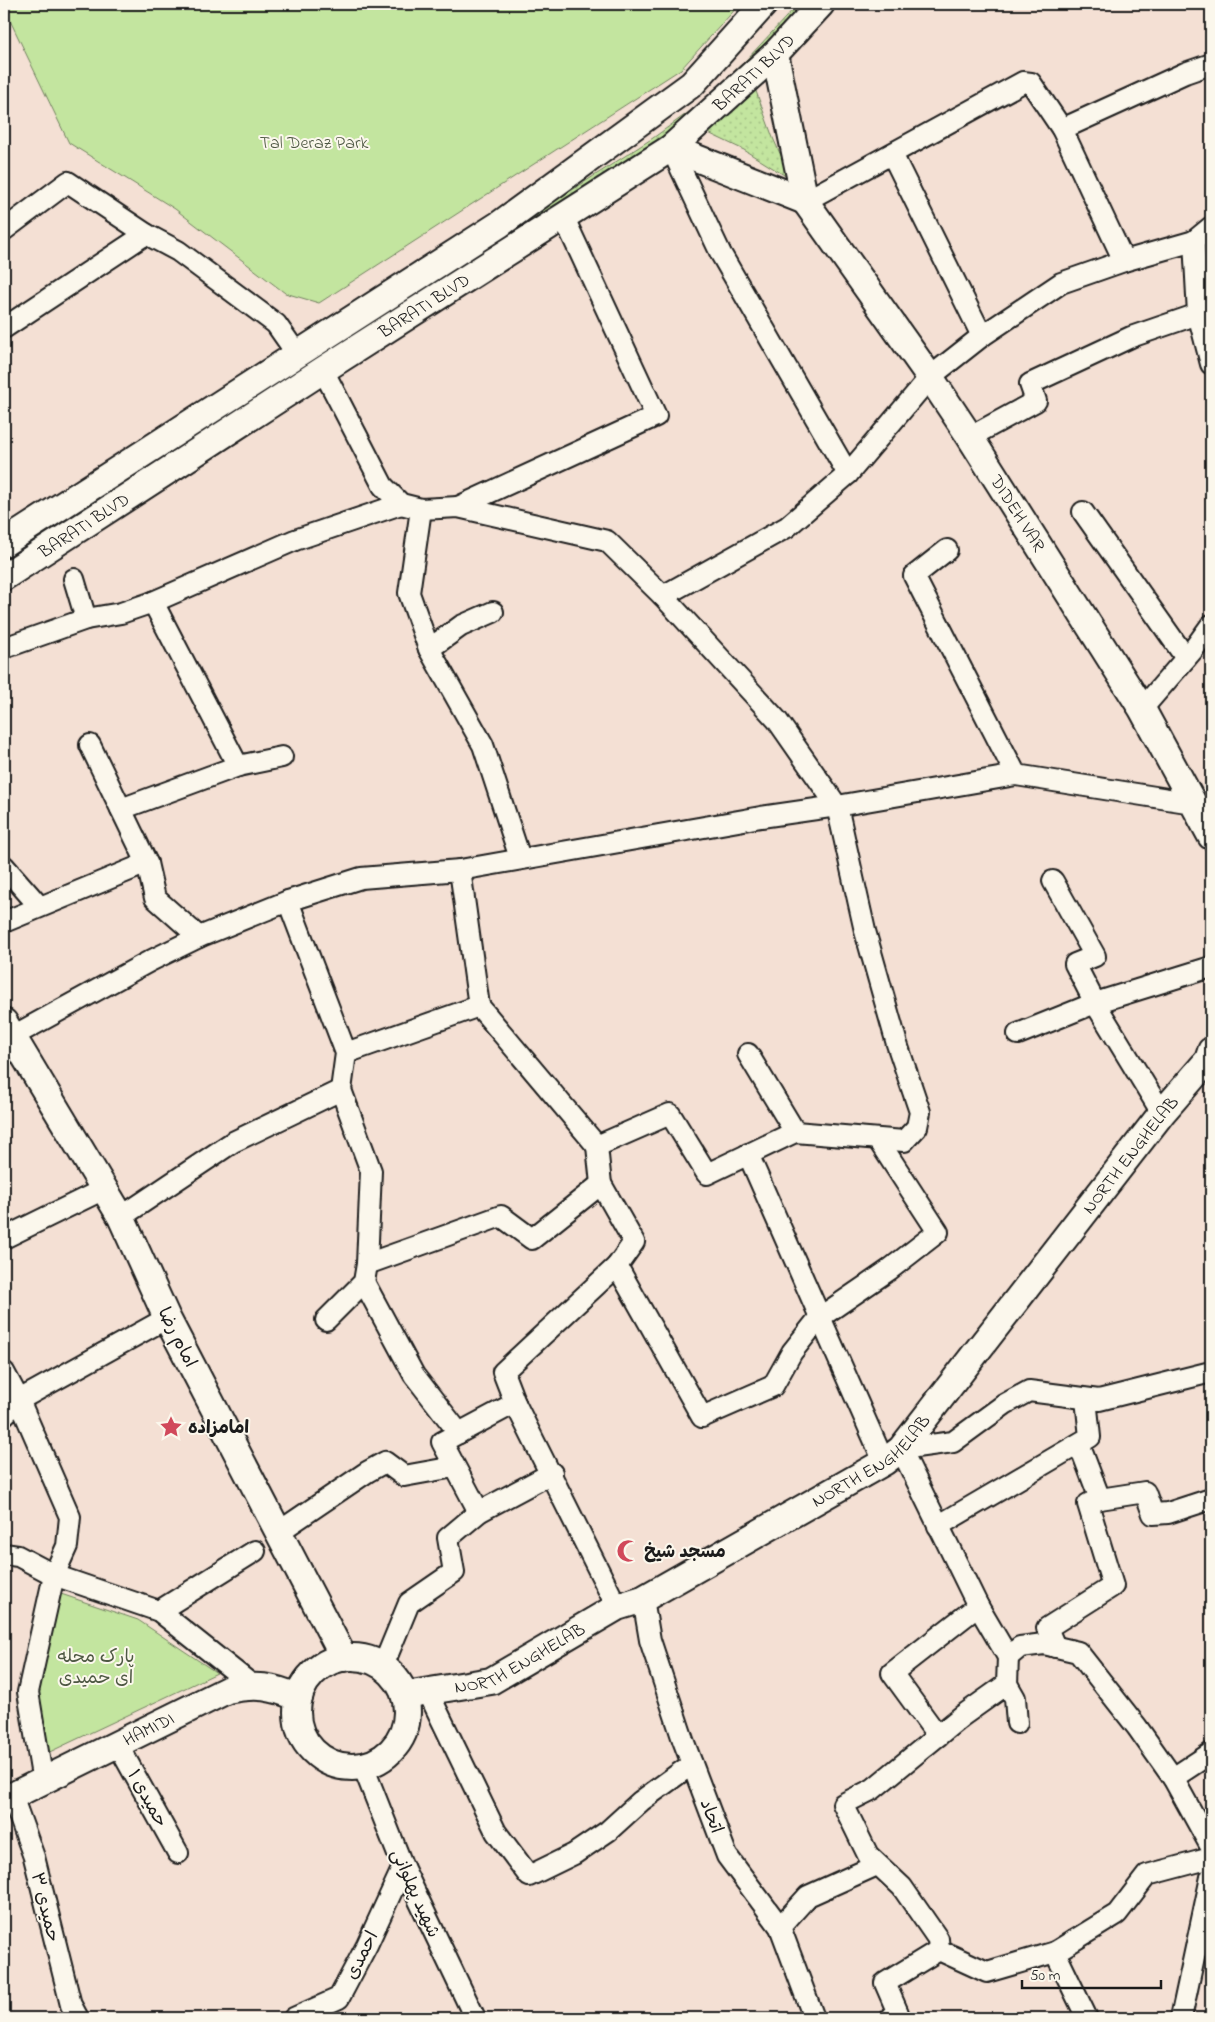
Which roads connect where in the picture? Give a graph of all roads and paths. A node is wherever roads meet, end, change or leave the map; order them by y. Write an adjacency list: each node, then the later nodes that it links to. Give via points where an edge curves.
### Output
1 (764, 4): 18 (main road, BARATI BLVD, via 692,84 500,224)
2 (821, 4): 3 (main road, BARATI BLVD)
3 (775, 54): 6 (main road, BARATI BLVD); 8 (main road)
4 (1211, 64): 5 (street)
5 (1062, 130): 7 (street, via 1037,89 1031,83 1023,82); 14 (street)
6 (671, 148): 8 (main road); 9 (main road, BARATI BLVD); 23 (street, via 720,254)
7 (892, 154): 8 (street); 17 (street)
8 (806, 201): 21 (main road, DIDEH VAR)
9 (564, 218): 20 (main road, BARATI BLVD); 25 (street, via 656,416)
10 (1211, 227): 13 (street)
11 (4, 230): 12 (street, via 68,182)
12 (146, 234): 16 (street); 18 (street, via 178,251 276,324)
13 (1194, 241): 14 (street); 15 (street)
14 (1124, 261): 17 (street, via 1061,283)
15 (1198, 314): 19 (street); 22 (street, via 1131,337 1030,384 1036,401)
16 (4, 328)
17 (982, 336): 21 (street)
18 (297, 354): 28 (main road, BARATI BLVD)
19 (1211, 364)
20 (323, 370): 24 (street, via 383,486); 30 (main road, BARATI BLVD)
21 (930, 376): 22 (main road, DIDEH VAR); 23 (street)
22 (970, 437): 40 (main road, DIDEH VAR)
23 (848, 474): 32 (street, via 787,527)
24 (401, 504): 26 (street); 33 (street, via 295,540)
25 (458, 508): 26 (street); 32 (street, via 607,541)
26 (421, 509): 38 (street, via 409,593)
27 (1083, 512): 39 (street)
28 (4, 544)
29 (947, 550): 44 (street, via 914,576)
30 (4, 577)
31 (74, 579): 35 (street)
32 (663, 596): 46 (street, via 777,720)
33 (153, 602): 35 (street, via 121,613); 43 (street)
34 (493, 612): 38 (street, via 461,626)
35 (86, 619): 37 (street)
36 (1211, 624): 39 (street)
37 (4, 648)
38 (429, 648): 49 (street, via 483,745)
39 (1186, 658): 40 (street)
40 (1142, 709): 45 (main road, DIDEH VAR)
41 (90, 745): 47 (street)
42 (282, 757): 43 (street)
43 (238, 766): 47 (street)
44 (1016, 775): 45 (street); 46 (street)
45 (1193, 803): 48 (main road, DIDEH VAR)
46 (837, 806): 49 (street); 69 (street, via 866,931 897,1044 920,1112 917,1128 904,1141)
47 (121, 809): 50 (street)
48 (1211, 836)
49 (520, 858): 52 (street)
50 (147, 863): 55 (street); 57 (street, via 155,898)
51 (4, 866): 55 (street)
52 (460, 870): 54 (street, via 361,878); 60 (street)
53 (1053, 881): 59 (street, via 1095,956 1075,964)
54 (288, 901): 57 (street); 63 (street)
55 (39, 906): 56 (street)
56 (4, 922)
57 (199, 937): 61 (street)
58 (1211, 967): 59 (street)
59 (1095, 1003): 62 (street); 67 (street)
60 (479, 1006): 63 (street); 70 (street)
61 (6, 1034): 73 (main road, امام رضا)
62 (1018, 1034)
63 (346, 1053): 66 (street)
64 (748, 1054): 68 (street)
65 (1210, 1060): 67 (main road, NORTH ENGHELAB)
66 (341, 1090): 74 (street, via 233,1142); 77 (street, via 371,1172)
67 (1162, 1113): 89 (main road, NORTH ENGHELAB)
68 (795, 1132): 69 (street); 71 (street)
69 (878, 1140): 79 (street, via 938,1232)
70 (597, 1146): 71 (street, via 670,1114 707,1174); 72 (street)
71 (748, 1154): 79 (street)
72 (601, 1184): 76 (street, via 634,1242); 77 (street, via 532,1239 501,1216)
73 (104, 1189): 74 (main road, امام رضا); 75 (street)
74 (121, 1216): 78 (main road, امام رضا)
75 (4, 1238)
76 (617, 1266): 79 (street, via 702,1417 773,1386 792,1352); 85 (street, via 503,1372)
77 (366, 1273): 80 (street); 87 (street, via 414,1375)
78 (167, 1318): 84 (street); 96 (main road, امام رضا)
79 (819, 1318): 89 (street)
80 (326, 1320)
81 (4, 1372): 84 (street)
82 (1211, 1372): 83 (street, via 1099,1400)
83 (1086, 1398): 88 (street, via 1090,1437); 89 (street, via 1029,1391 1005,1404 953,1442)
84 (11, 1403): 86 (street); 99 (street, via 70,1517 66,1546)
85 (515, 1403): 87 (street); 91 (street)
86 (4, 1415)
87 (459, 1433): 90 (street, via 442,1442)
88 (1079, 1444): 92 (street); 95 (street)
89 (892, 1456): 95 (street); 100 (main road, NORTH ENGHELAB)
90 (454, 1467): 94 (street); 96 (street, via 404,1476 386,1462)
91 (552, 1473): 94 (street); 102 (street)
92 (1100, 1499): 93 (street, via 1145,1492 1153,1514 1168,1513); 104 (street, via 1088,1504 1113,1586 1048,1628)
93 (1211, 1499)
94 (478, 1512): 107 (street, via 448,1538 454,1572 409,1603)
95 (938, 1526): 101 (street)
96 (280, 1531): 106 (main road, امام رضا)
97 (255, 1551): 103 (street)
98 (4, 1554): 99 (street, via 18,1556)
99 (54, 1575): 103 (street); 119 (street, via 28,1692)
100 (643, 1599): 102 (main road, NORTH ENGHELAB); 116 (street, اتحاد, via 650,1640)
101 (978, 1606): 105 (street); 113 (street, via 892,1673)
102 (617, 1607): 110 (main road, NORTH ENGHELAB, via 491,1681)
103 (159, 1611): 109 (street)
104 (1055, 1647): 105 (street, via 1044,1644 1020,1647); 118 (street, via 1078,1652)
105 (1008, 1657): 108 (street)
106 (344, 1658): 107 (main road, via 360,1658); 111 (main road, via 331,1661 318,1670 303,1686)
107 (383, 1666): 110 (main road, via 399,1683)
108 (1007, 1684): 112 (street, via 1015,1698); 113 (street)
109 (252, 1685): 111 (main road, HAMIDI, via 280,1689); 114 (main road, HAMIDI, via 227,1690)
110 (416, 1694): 116 (street, via 496,1832 529,1876 574,1854 608,1832 641,1801); 117 (main road, via 401,1739 390,1753 375,1763)
111 (299, 1698): 117 (main road, via 300,1729 308,1745 321,1758 338,1766)
112 (1017, 1723)
113 (938, 1736): 124 (street, via 874,1789 843,1804 868,1855)
114 (117, 1743): 119 (main road, HAMIDI); 122 (street, حمیدی ۱)
115 (1211, 1753): 118 (street)
116 (692, 1764): 127 (street, اتحاد, via 727,1856)
117 (363, 1766): 125 (street, شهید پهلوانی)
118 (1173, 1778): 121 (street)
119 (43, 1782): 120 (main road, HAMIDI)
120 (8, 1798): 130 (street, حمیدی ۳, via 34,1857 71,2005)
121 (1211, 1847)
122 (178, 1852)
123 (1211, 1858): 129 (street, via 1147,1875 1117,1914)
124 (877, 1865): 127 (street, via 808,1896); 128 (street, via 902,1887 938,1939)
125 (403, 1867): 131 (street, احمدی, via 339,1998); 132 (street, شهید پهلوانی)
126 (1211, 1877): 136 (street)
127 (780, 1928): 133 (street, اتحاد)
128 (939, 1950): 129 (street, via 987,1972); 134 (street, via 886,1983 898,2013)
129 (1055, 1952): 135 (street)
130 (78, 2018)
131 (294, 2018)
132 (475, 2018)
133 (814, 2018)
134 (892, 2018)
135 (1087, 2018)
136 (1181, 2018)

